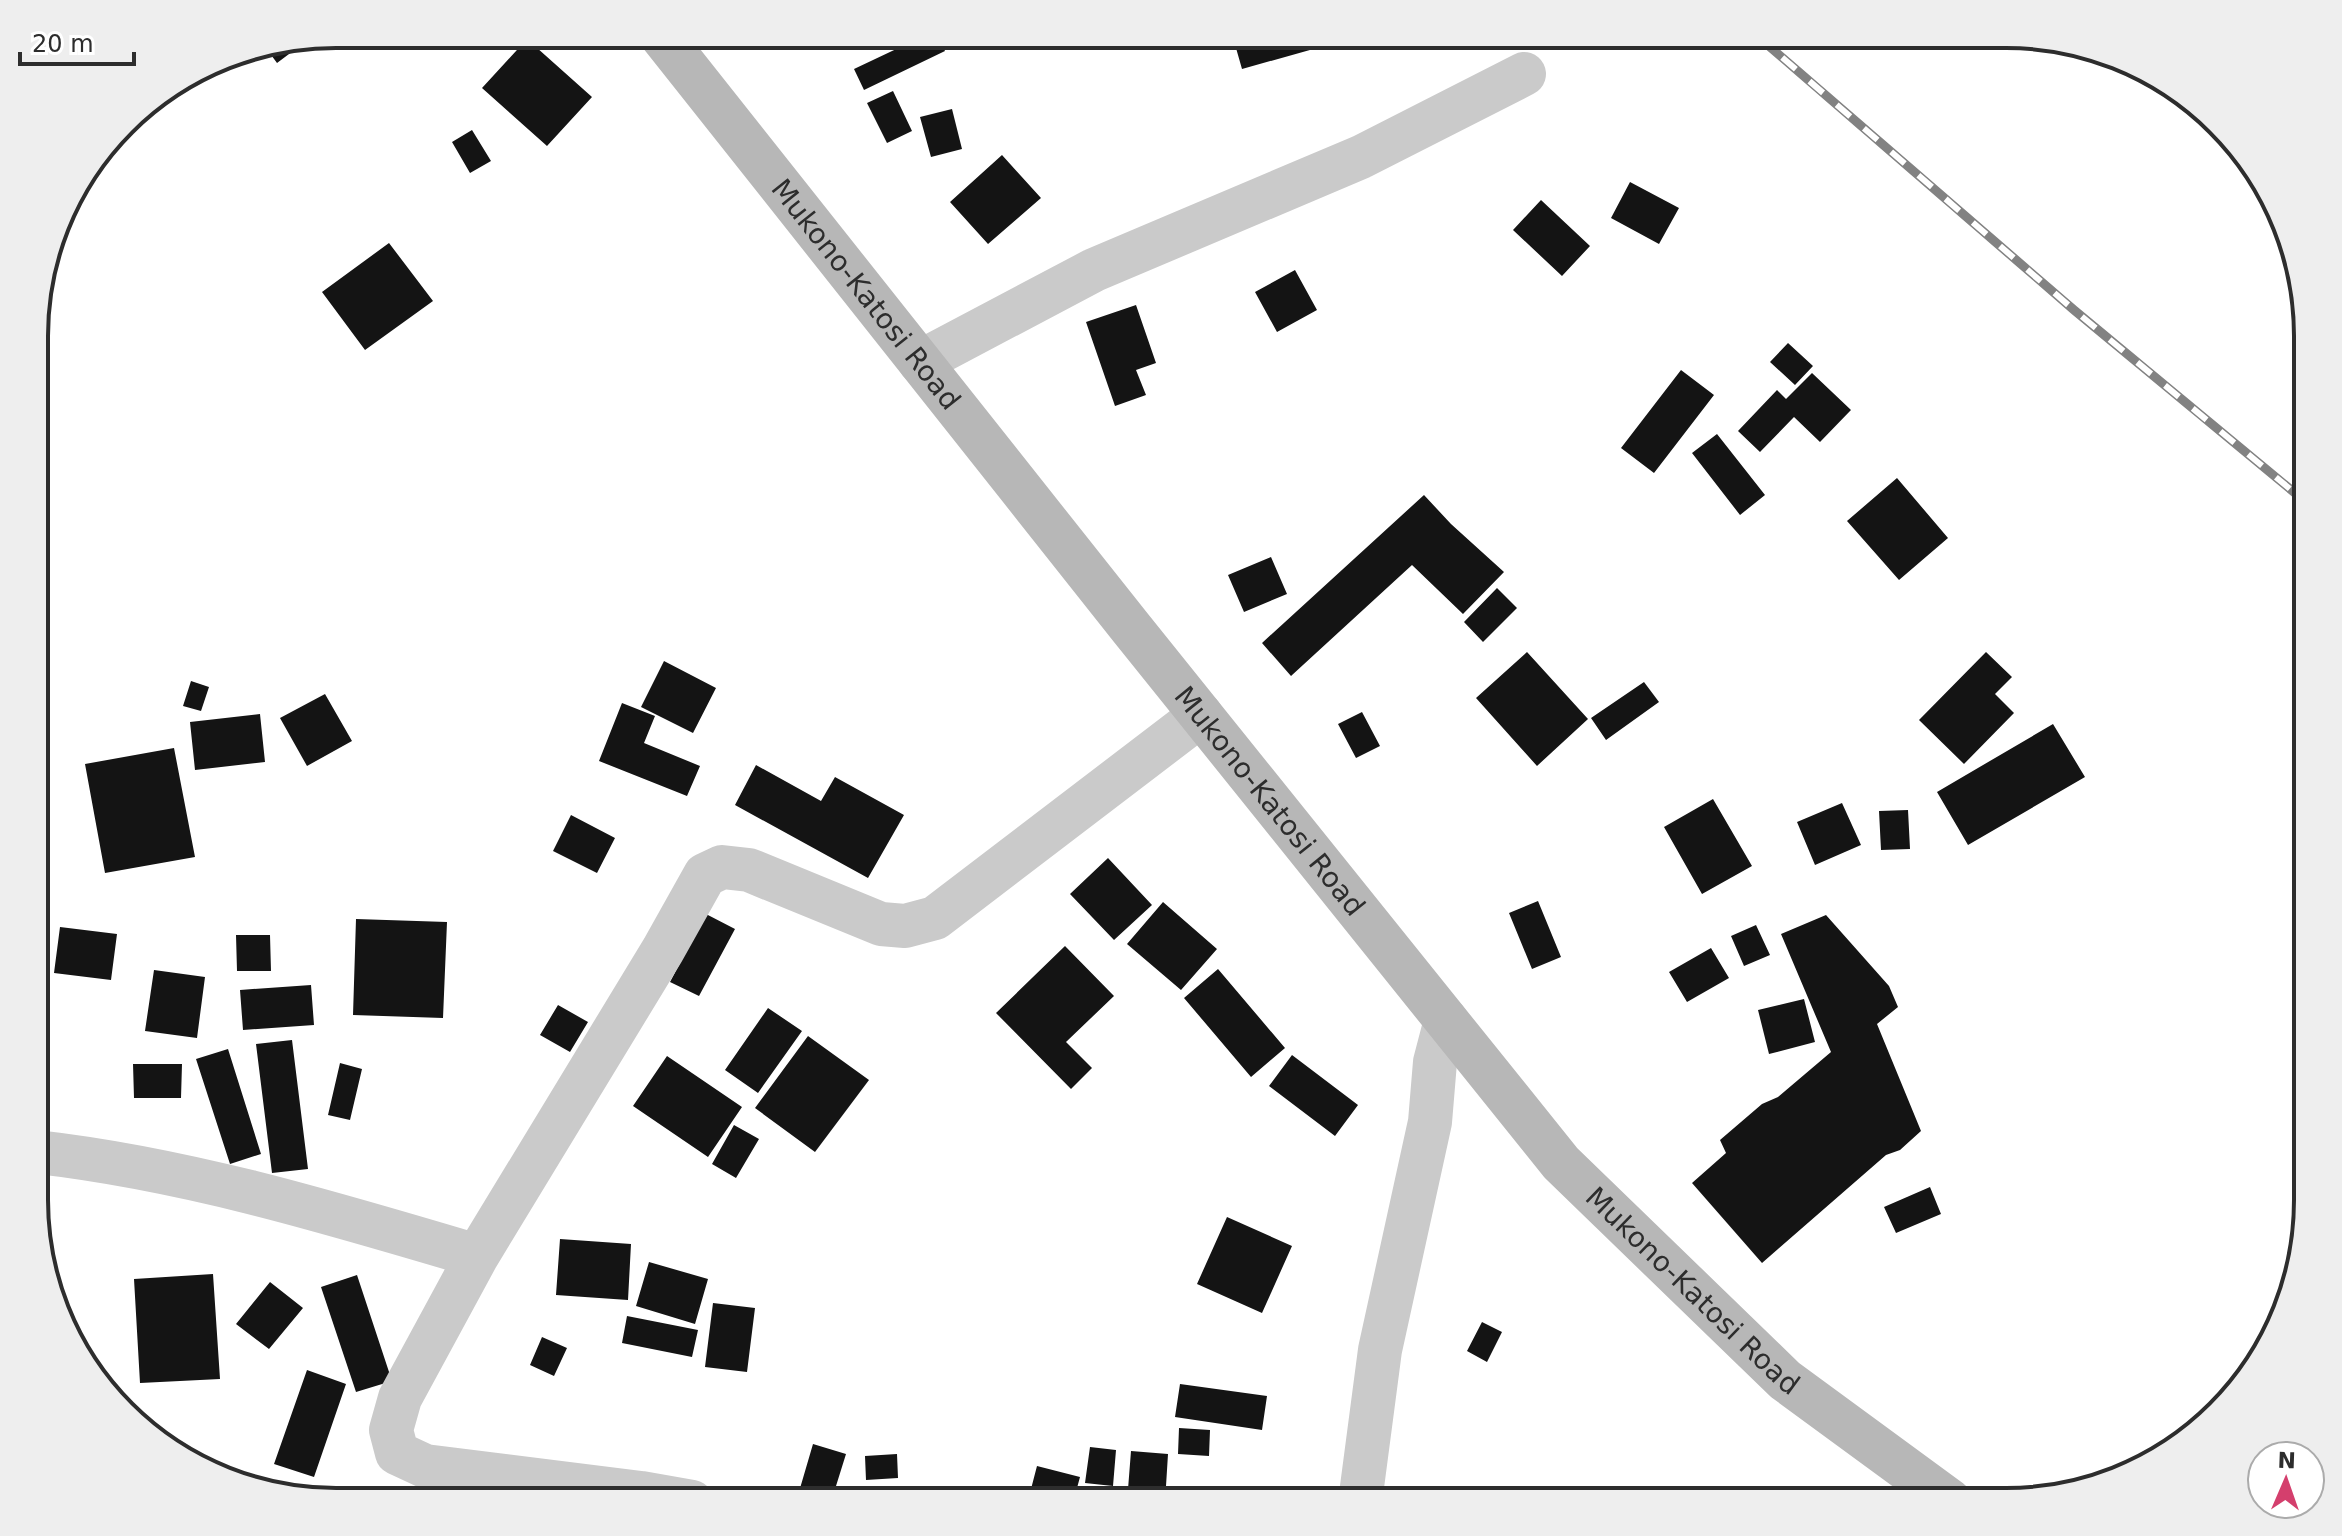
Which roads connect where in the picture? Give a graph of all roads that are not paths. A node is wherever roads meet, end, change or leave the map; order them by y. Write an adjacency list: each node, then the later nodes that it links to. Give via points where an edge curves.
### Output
1 (671, 48): 3 (main road, Mukono-Katosi Road)
2 (1524, 74): 3 (street, via 1361,157 1094,270)
3 (920, 362): 4 (main road, Mukono-Katosi Road)
4 (1201, 715): 5 (main road, Mukono-Katosi Road); 7 (street, via 935,918 905,926 881,924 749,870 722,867 705,875)
5 (1446, 1020): 9 (street, via 1435,1062 1430,1122 1380,1350); 10 (main road, Mukono-Katosi Road, via 1561,1163 1785,1380)
6 (48, 1154): 7 (street, via 218,1183)
7 (477, 1256): 8 (street, via 400,1398 391,1430 397,1453 425,1466)
8 (601, 1488)
9 (1362, 1488)
10 (1932, 1488)

